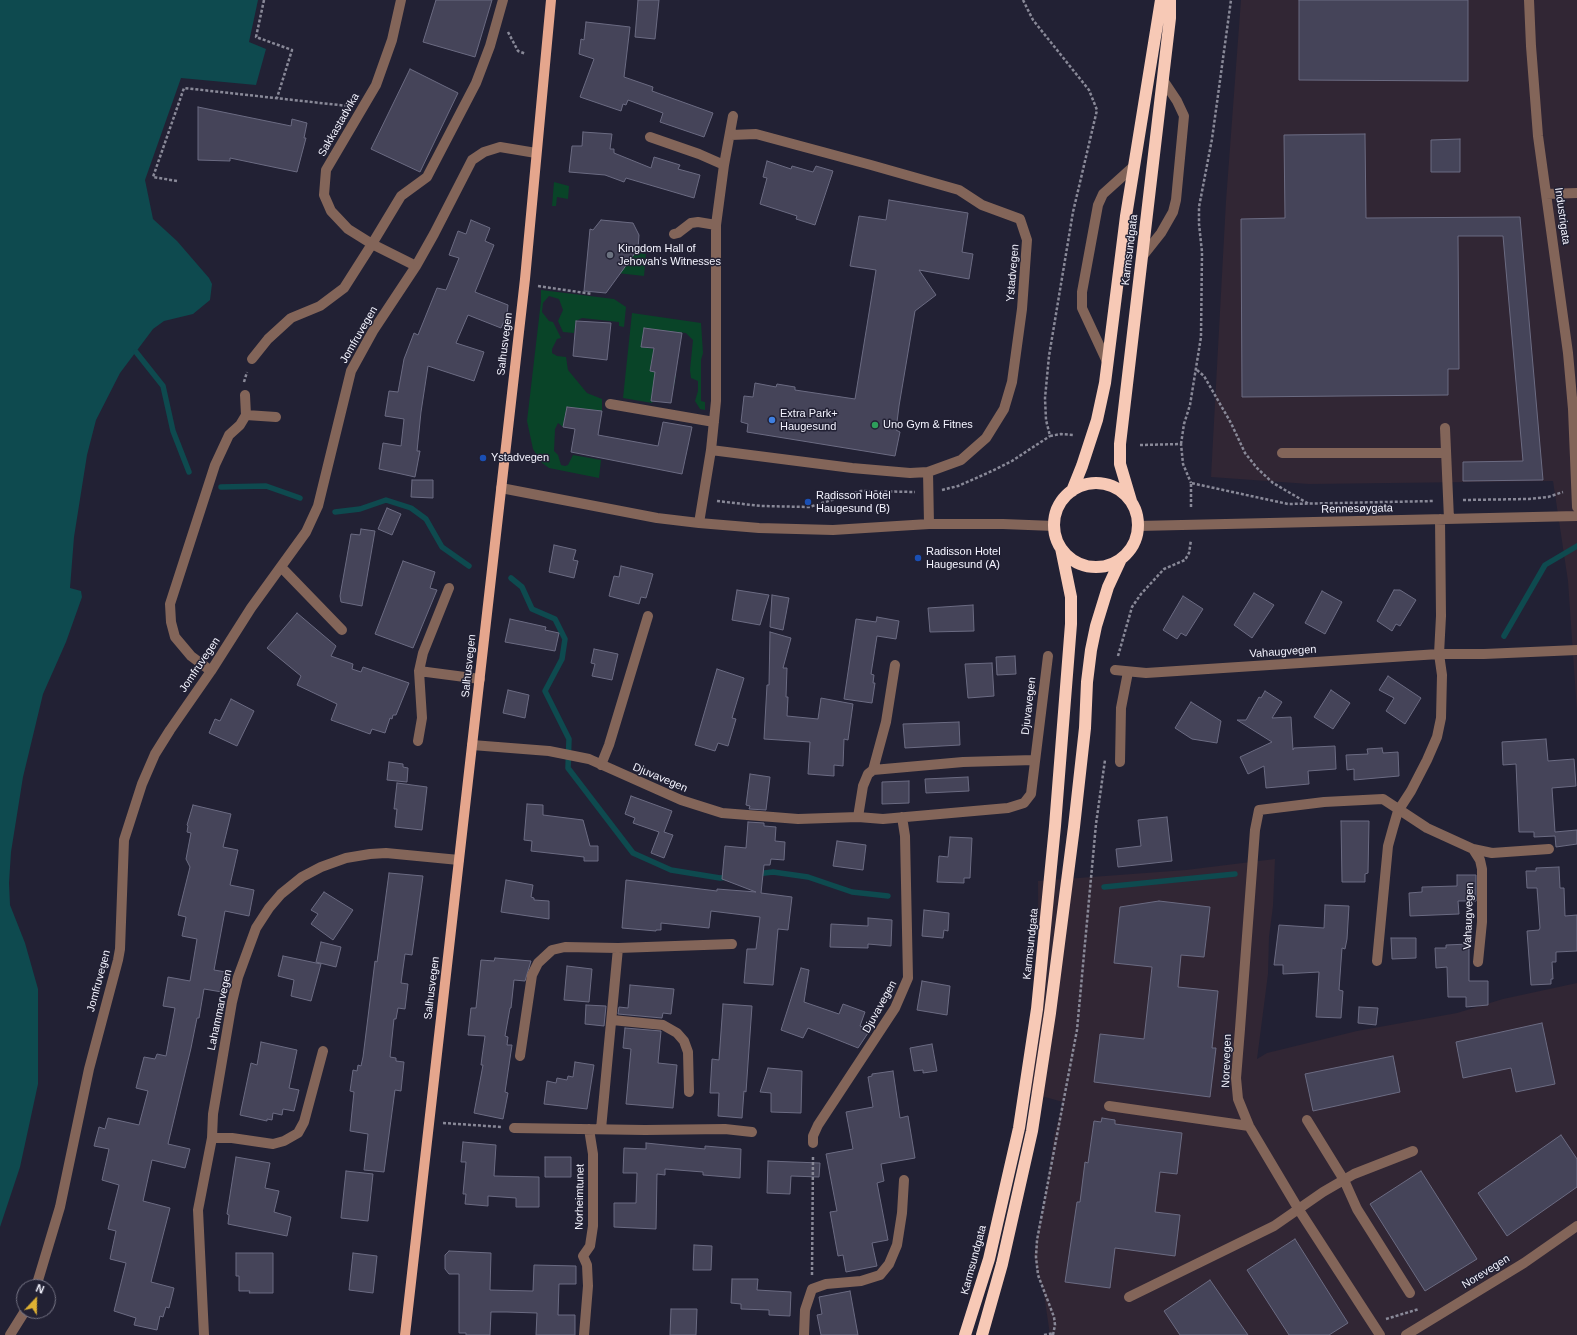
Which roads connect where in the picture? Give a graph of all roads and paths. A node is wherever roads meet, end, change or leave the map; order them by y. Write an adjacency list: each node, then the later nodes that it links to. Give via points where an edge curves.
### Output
1 (264, 0): 13 (path, via 256,37 292,50)
2 (401, 0): 14 (street, Sakkastadvika, via 392,40 376,85)
3 (503, 0): 26 (street, via 476,83 427,177 401,196)
4 (551, 0): 18 (main road, Salhusvegen)
5 (1023, 0): 42 (path, via 1033,20 1089,90 1097,110 1073,212 1049,356 1044,398)
6 (1161, 0): 20 (highway, Karmsundgata)
7 (1170, 0): 12 (highway, Karmsundgata)
8 (1231, 0): 34 (path, via 1212,139 1199,207 1202,295)
9 (1529, 0): 23 (street, Industrigata, via 1538,136)
10 (514, 43): 11 (path, via 518,51)
11 (526, 54)
12 (1163, 80): 27 (highway, Karmsundgata); 27 (street, via 1177,100 1184,116 1177,184 1173,212 1161,233)
13 (277, 98): 14 (path); 21 (path, via 184,88 154,177)
14 (362, 108): 26 (street, Sakkastadvika, via 326,170 324,195 335,216 348,229)
15 (733, 116): 16 (street)
16 (731, 135): 19 (street); 48 (street, Ystadvegen, via 756,134 960,190 982,205 1020,219 1027,240 1022,309 1012,382 1004,409 986,438 961,460)
17 (650, 137): 19 (street)
18 (536, 153): 28 (street, Jomfruvegen, via 500,147 484,152 472,160); 50 (main road, Salhusvegen, via 525,279)
19 (724, 165): 24 (street)
20 (1134, 166): 33 (highway, Karmsundgata); 33 (street, via 1103,194 1098,205 1082,292 1082,308)
21 (177, 180)
22 (1577, 193): 23 (street)
23 (1546, 194): 31 (street, Industrigata)
24 (716, 225): 25 (street, via 691,223); 39 (street, via 717,374)
25 (674, 234)
26 (372, 244): 28 (street, Sakkastadvika); 32 (street, via 344,288 320,306 291,318 268,339)
27 (1142, 257): 56 (highway, Karmsundgata, via 1120,444 1120,464)
28 (416, 266): 69 (street, Jomfruvegen, via 373,331 351,371 318,506 306,532)
29 (535, 286): 30 (path)
30 (592, 294)
31 (1573, 352): 51 (street, Industrigata)
32 (252, 359): 35 (path, via 244,380)
33 (1108, 364): 52 (highway, Karmsundgata, via 1097,420)
34 (1197, 370): 43 (path); 57 (path, via 1204,376 1245,453 1256,468 1273,483)
35 (246, 395): 37 (street)
36 (610, 404): 39 (street)
37 (246, 415): 38 (street); 78 (street, via 229,435 215,465 170,604 171,622 176,637 191,656)
38 (276, 417)
39 (714, 422): 45 (street)
40 (1445, 428): 46 (street)
41 (1073, 434): 42 (path)
42 (1050, 436): 53 (path, via 992,471 958,486)
43 (1181, 444): 44 (path); 49 (path, via 1183,464)
44 (1140, 446)
45 (711, 450): 48 (street, Ystadvegen, via 860,469); 54 (street)
46 (1446, 452): 47 (street); 55 (street)
47 (1282, 453)
48 (928, 472): 53 (street)
49 (1191, 483): 57 (path, via 1273,502); 58 (path)
50 (501, 488): 62 (street, via 657,518); 81 (main road, Salhusvegen)
51 (1576, 488): 55 (path, via 1548,497); 59 (street, Industrigata)
52 (1072, 490): 56 (highway, via 1089,483 1108,484); 64 (highway, via 1060,502)
53 (928, 492): 54 (path, via 861,491 809,507 739,505); 63 (street)
54 (703, 498): 62 (street)
55 (1448, 500): 57 (path); 61 (street)
56 (1131, 501): 65 (highway)
57 (1309, 504)
58 (1191, 507)
59 (1577, 507)
60 (1577, 516): 61 (street, Rennesøygata)
61 (1444, 519): 65 (street, Rennesøygata); 74 (street)
62 (699, 523): 63 (street, via 833,530)
63 (929, 524): 64 (street)
64 (1054, 526): 67 (highway)
65 (1138, 526): 68 (highway, via 1135,541)
66 (1191, 540): 77 (path, via 1185,560 1164,569 1140,594 1132,607)
67 (1061, 548): 68 (highway, via 1071,559 1085,566 1100,567); 131 (highway, Karmsundgata, via 1071,597 1071,624 1037,1009 1019,1128 989,1259)
68 (1121, 559): 132 (highway, via 1108,587 1091,650 1073,835 1033,1124 1002,1264)
69 (281, 567): 72 (street); 78 (street, Jomfruvegen)
70 (449, 588): 79 (street, via 423,653)
71 (648, 616): 87 (street, via 610,745)
72 (342, 630)
73 (1577, 650): 74 (street, Vahaugvegen)
74 (1439, 654): 80 (street, Vahaugvegen, via 1146,673); 89 (street, via 1442,675 1440,727 1427,760)
75 (1048, 656): 85 (street, Djuvavegen)
76 (895, 665): 88 (street, via 886,722)
77 (1115, 670): 80 (street, Vahaugvegen)
78 (211, 671): 118 (street, Jomfruvegen, via 156,754 142,784 124,840 118,960 89,1069 60,1207)
79 (419, 672): 81 (street); 82 (street, via 422,718)
80 (1128, 672): 86 (street, via 1121,708)
81 (480, 679): 83 (main road, Salhusvegen)
82 (418, 741)
83 (472, 745): 87 (street, Djuvavegen, via 549,751 589,759); 94 (main road, Salhusvegen)
84 (1105, 756): 125 (path, via 1076,1030 1037,1240 1038,1275 1054,1317)
85 (1034, 760): 88 (street, via 963,762); 91 (street, Djuvavegen, via 1031,794 1024,803 997,809)
86 (1120, 762)
87 (600, 765): 90 (street, Djuvavegen, via 680,800 722,813 798,819)
88 (873, 770): 90 (street, via 868,774 863,786)
89 (1398, 811): 92 (street, via 1427,828); 97 (street, via 1388,846); 106 (street, Norevegen, via 1383,799 1375,798 1259,810 1255,830 1236,1078 1238,1099)
90 (858, 817): 91 (street, Djuvavegen)
91 (902, 817): 112 (street, Djuvavegen, via 905,836 908,978 895,1008 818,1125 812,1136)
92 (1473, 848): 93 (street, via 1492,853); 98 (street, Vahaugvegen, via 1482,869 1482,922)
93 (1549, 849)
94 (459, 860): 111 (street, Lahammarvegen, via 386,853 353,856 321,867 302,877 281,894 256,928 237,983 212,1114); 128 (main road, Salhusvegen)
95 (732, 944): 96 (street)
96 (618, 948): 99 (street); 101 (street, via 558,948 538,963 532,975)
97 (1376, 961)
98 (1478, 962)
99 (612, 1020): 102 (street, via 662,1025 677,1033 684,1041 688,1052); 109 (street)
100 (323, 1051): 111 (street, via 304,1122 298,1133 273,1144)
101 (520, 1056)
102 (689, 1092)
103 (1109, 1106): 106 (street)
104 (1307, 1120): 115 (street)
105 (442, 1123): 107 (path)
106 (1249, 1126): 116 (street, Norevegen)
107 (514, 1128): 108 (street)
108 (589, 1129): 109 (street); 129 (street, Norheimtunet, via 593,1154 593,1226 590,1246 583,1256 587,1265 588,1286)
109 (601, 1129): 110 (street)
110 (752, 1132)
111 (212, 1138): 127 (street, Lahammarvegen, via 198,1210)
112 (813, 1144): 119 (path)
113 (1413, 1151): 115 (street)
114 (904, 1180): 119 (street, via 897,1245 889,1264 880,1274 861,1281 826,1284)
115 (1344, 1180): 116 (street); 120 (street, via 1357,1209)
116 (1299, 1210): 121 (street, via 1261,1233); 124 (street, Norevegen)
117 (1577, 1226): 135 (street, Norevegen)
118 (38, 1279)
119 (812, 1289): 130 (street, via 805,1310)
120 (1410, 1293)
121 (1129, 1297)
122 (1421, 1308): 124 (path)
123 (20, 1319): 126 (street)
124 (1373, 1325): 134 (street, Norevegen)
125 (1053, 1334): 133 (path)
126 (10, 1335)
127 (204, 1335)
128 (405, 1335)
129 (584, 1335)
130 (804, 1335)
131 (965, 1335)
132 (982, 1335)
133 (1044, 1335)
134 (1380, 1335)
135 (1406, 1335)

